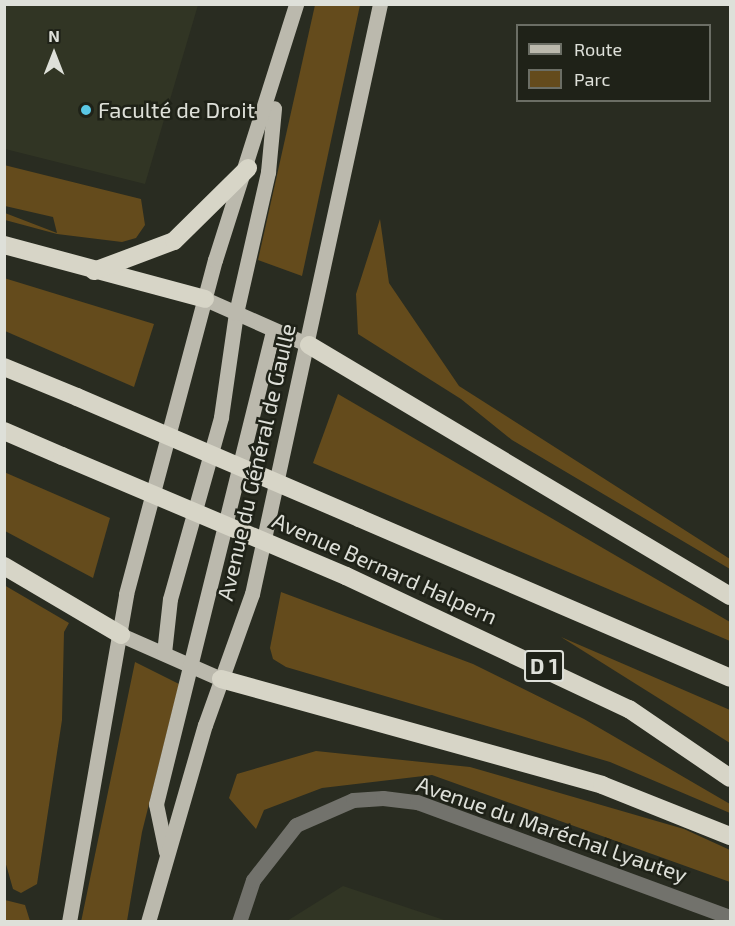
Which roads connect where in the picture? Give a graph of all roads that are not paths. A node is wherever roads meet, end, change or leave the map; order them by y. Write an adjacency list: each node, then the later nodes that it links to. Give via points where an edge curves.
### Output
1 (296, 4): 3 (main road)
2 (380, 4): 10 (main road, Avenue du Général de Gaulle, via 350,124)
3 (278, 75): 4 (main road); 8 (main road, via 267,172)
4 (248, 168): 6 (highway, via 174,241); 7 (main road)
5 (4, 245): 6 (highway)
6 (94, 271): 7 (highway)
7 (205, 299): 8 (main road); 15 (main road, via 126,594)
8 (236, 313): 9 (main road); 16 (main road, via 221,417 170,599)
9 (273, 330): 10 (main road); 17 (main road)
10 (309, 345): 14 (highway); 18 (main road, Avenue du Général de Gaulle, via 252,594)
11 (4, 367): 19 (highway, Avenue Bernard Halpern, bridge)
12 (4, 431): 20 (highway, Avenue Bernard Halpern / D 1, bridge, via 346,576 629,710)
13 (4, 566): 15 (highway)
14 (730, 596)
15 (121, 635): 16 (main road); 24 (main road)
16 (164, 653): 17 (main road)
17 (193, 666): 18 (main road); 22 (main road, via 156,804)
18 (221, 678): 21 (highway, via 602,785); 22 (main road, Avenue du Général de Gaulle)
19 (730, 678)
20 (730, 778)
21 (730, 836)
22 (166, 855): 25 (main road, Avenue du Général de Gaulle)
23 (730, 916): 26 (street, Avenue du Maréchal Lyautey, via 417,802 383,798 353,800 296,825 253,880)
24 (69, 921)
25 (148, 921)
26 (239, 921)

